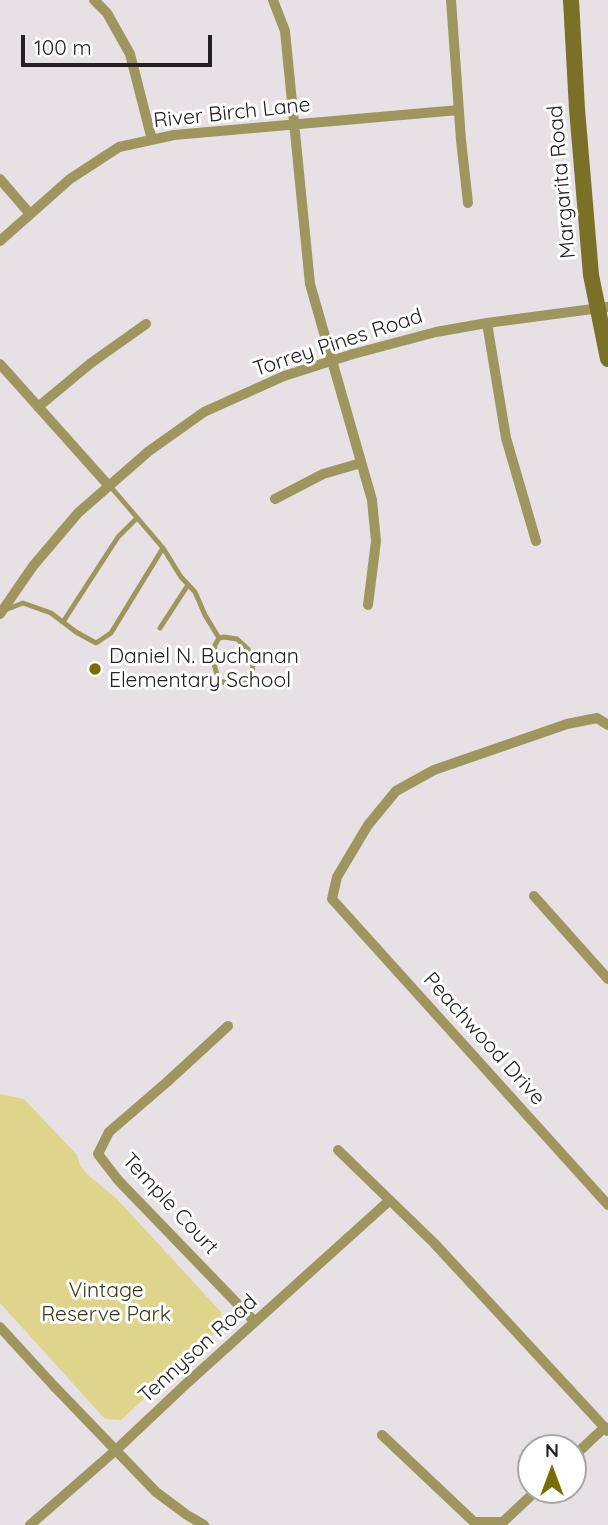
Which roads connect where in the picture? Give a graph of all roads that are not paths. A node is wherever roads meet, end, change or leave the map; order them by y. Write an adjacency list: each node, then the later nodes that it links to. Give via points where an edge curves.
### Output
1 (94, 0): 7 (street, via 107,13 130,54)
2 (273, 0): 6 (street, via 285,31)
3 (451, 0): 5 (street)
4 (571, 0): 12 (main road, Margarita Road, via 591,275)
5 (459, 110): 6 (street, River Birch Lane); 9 (street)
6 (295, 124): 7 (street, River Birch Lane); 16 (street, via 310,284)
7 (152, 140): 10 (street, River Birch Lane, via 119,147 70,179)
8 (0, 179): 10 (street)
9 (468, 203)
10 (30, 214): 11 (street, River Birch Lane)
11 (0, 241)
12 (603, 308): 13 (street, Torrey Pines Road); 15 (main road, Margarita Road)
13 (488, 323): 16 (street, Torrey Pines Road, via 436,332); 23 (street, via 506,438)
14 (146, 324): 18 (street)
15 (608, 359)
16 (332, 361): 19 (street); 20 (street, Torrey Pines Road, via 284,376 204,412)
17 (0, 364): 18 (street)
18 (38, 407): 20 (street)
19 (361, 463): 21 (street, via 323,474); 26 (street, via 372,500 376,541)
20 (110, 486): 22 (lane); 27 (street, Torrey Pines Road, via 78,513)
21 (275, 499)
22 (137, 518): 24 (lane); 28 (lane, via 118,537)
23 (536, 541)
24 (163, 548): 25 (lane); 28 (lane, via 111,633 96,643)
25 (188, 585): 29 (lane); 30 (lane)
26 (368, 606)
27 (1, 612): 28 (lane, via 23,603)
28 (63, 622)
29 (160, 628)
30 (219, 638): 30 (lane, via 213,660 219,681 235,685 252,676 248,649 237,639)
31 (608, 725): 37 (street, Peachwood Drive, via 597,718 567,724 434,770 396,792 368,825 337,877 332,899)
32 (534, 896): 33 (street)
33 (608, 979)
34 (228, 1026): 38 (street, Temple Court, via 109,1132 98,1154)
35 (338, 1150): 36 (street)
36 (390, 1200): 38 (street, Tennyson Road); 40 (street)
37 (608, 1205)
38 (255, 1322): 43 (street, Tennyson Road)
39 (0, 1327): 43 (street)
40 (606, 1429): 42 (street)
41 (382, 1435): 44 (street, via 474,1522 502,1522)
42 (587, 1445)
43 (116, 1450): 45 (street, Tennyson Road); 46 (street, via 156,1492)
44 (522, 1504)
45 (30, 1525)
46 (204, 1525)

